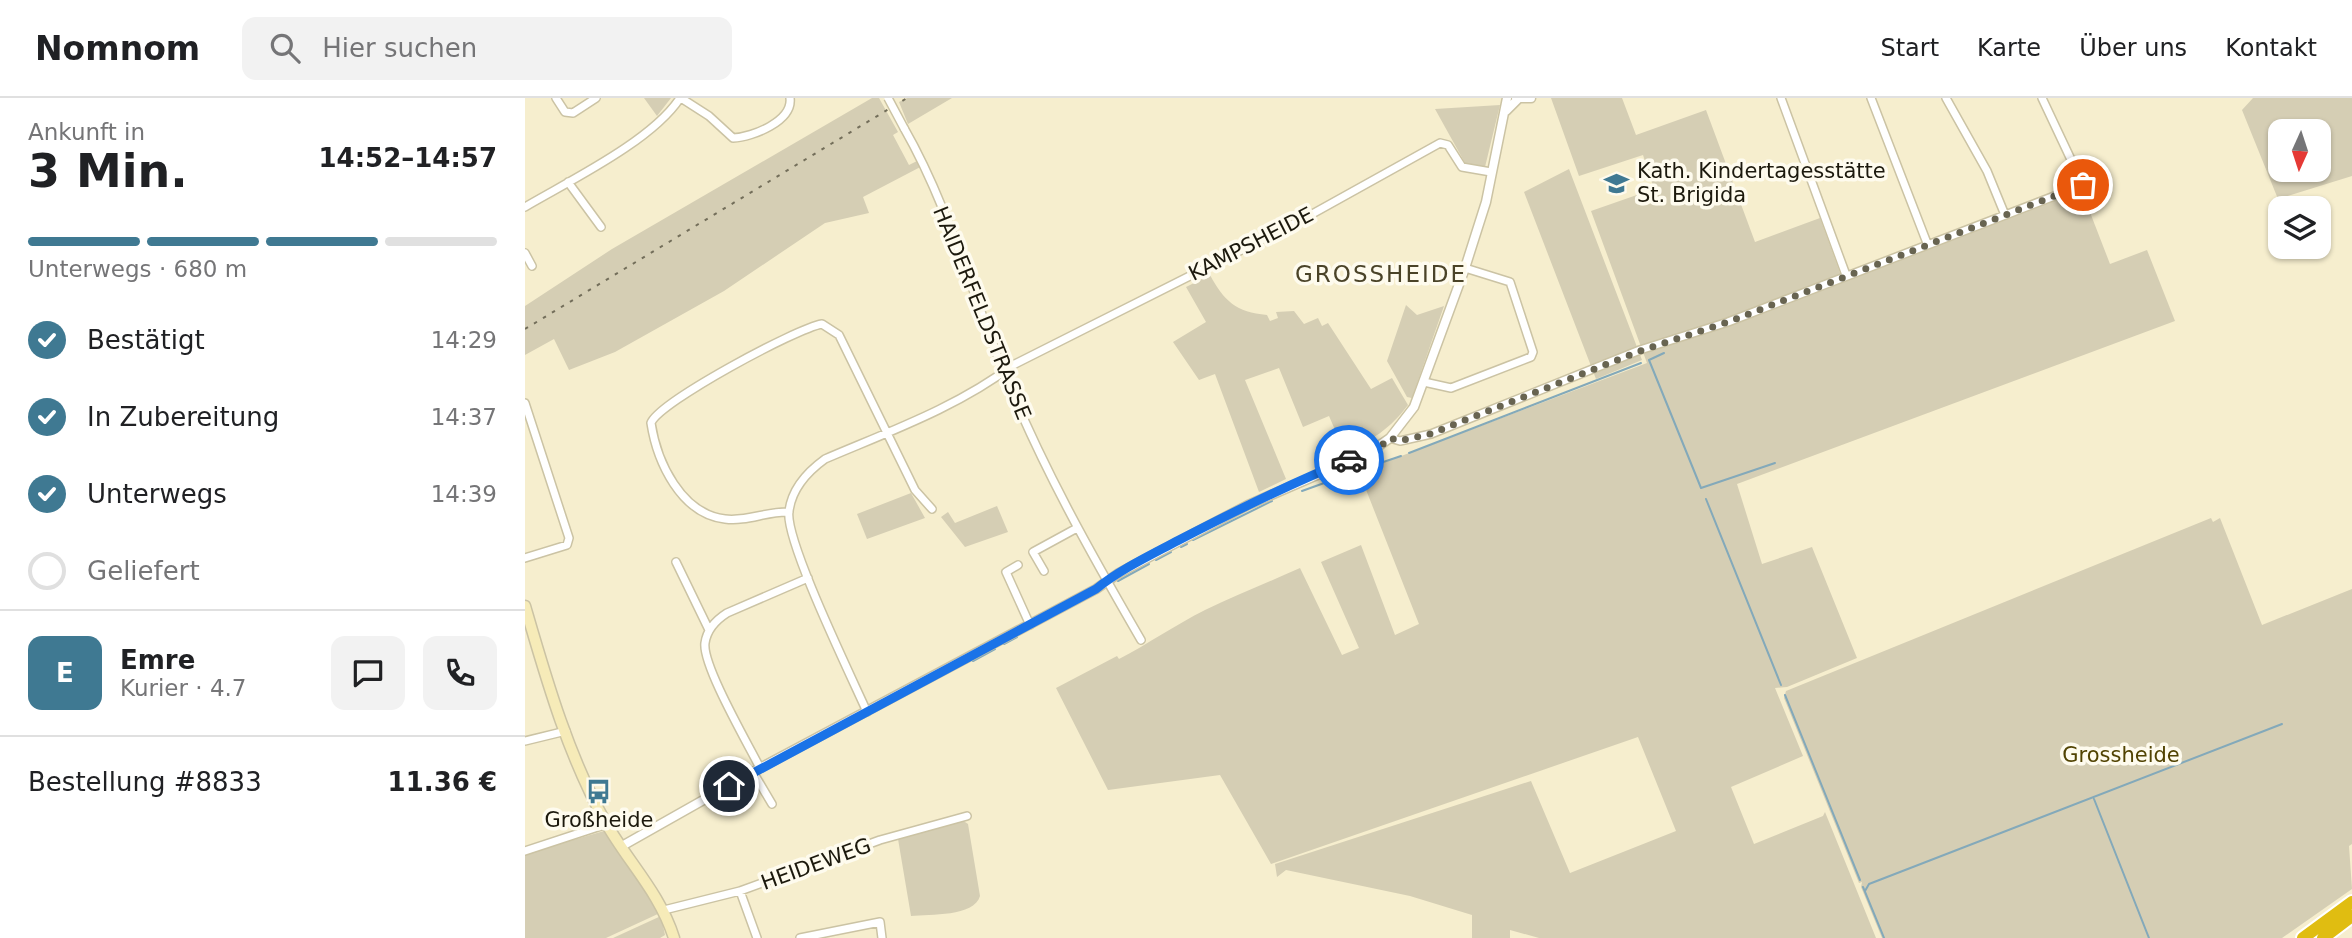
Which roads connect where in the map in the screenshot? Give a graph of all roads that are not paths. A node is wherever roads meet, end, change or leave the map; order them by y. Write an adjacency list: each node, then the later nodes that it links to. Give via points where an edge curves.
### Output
1 (556, 98): 2 (street, via 565,112 573,113)
2 (596, 98)
3 (681, 98): 4 (street, via 733,138 741,138 783,118 789,112); 15 (street, via 634,140)
4 (790, 98)
5 (888, 98): 24 (street, HAIDERFELDSTRASSE, bridge, via 937,201)
6 (1507, 98): 13 (street)
7 (1531, 98): 12 (street)
8 (1781, 98): 23 (street)
9 (1871, 98): 19 (street)
10 (1946, 98): 17 (street, via 1987,171)
11 (2042, 98): 17 (street, via 2083,185)
12 (1517, 99): 13 (street)
13 (1504, 114): 14 (street)
14 (1491, 172): 22 (street); 24 (street, KAMPSHEIDE, via 1462,167 1448,145 1440,143 1305,218)
15 (568, 182): 16 (street); 18 (street)
16 (525, 207)
17 (2005, 215): 19 (street)
18 (601, 227)
19 (1927, 243): 23 (street)
20 (525, 253): 21 (street)
21 (532, 266)
22 (1465, 268): 25 (street); 25 (street, via 1510,282 1533,352 1531,357 1451,388)
23 (1846, 275): 28 (street, via 1430,434 1399,441)
24 (1004, 372): 27 (street); 31 (street, HAIDERFELDSTRASSE)
25 (1424, 382): 28 (street, via 1414,407)
26 (525, 403): 32 (street, via 569,538 567,545)
27 (887, 432): 29 (street, via 915,490); 30 (street, via 811,469); 30 (street, via 839,335 822,324 739,363 653,418 651,426 670,477 697,509 725,520)
28 (1390, 438): 37 (street, via 1370,452 1248,505)
29 (932, 509)
30 (789, 512): 36 (street)
31 (1077, 528): 35 (street, via 1033,552); 37 (street, HAIDERFELDSTRASSE)
32 (525, 558)
33 (677, 562): 40 (street)
34 (1018, 565): 39 (street, via 1006,572)
35 (1044, 571)
36 (808, 579): 40 (street, via 727,613); 42 (street)
37 (1106, 581): 39 (street); 41 (street, HAIDERFELDSTRASSE)
38 (525, 606): 43 (main road)
39 (1030, 625): 42 (street)
40 (709, 630): 45 (street, via 706,658)
41 (1141, 640)
42 (867, 712): 45 (street)
43 (566, 731): 44 (street); 48 (main road)
44 (525, 741)
45 (757, 770): 46 (street); 49 (street)
46 (772, 804)
47 (967, 816): 51 (street, HEIDEWEG, via 880,840)
48 (607, 824): 49 (main road); 50 (street)
49 (622, 846): 53 (main road)
50 (525, 851)
51 (740, 891): 53 (street, HEIDEWEG); 56 (street)
52 (2352, 902): 59 (highway)
53 (664, 910): 55 (main road)
54 (2352, 916): 60 (highway)
55 (674, 938)
56 (757, 938)
57 (800, 938): 58 (street, via 880,922)
58 (882, 938)
59 (2304, 938)
60 (2323, 938)

